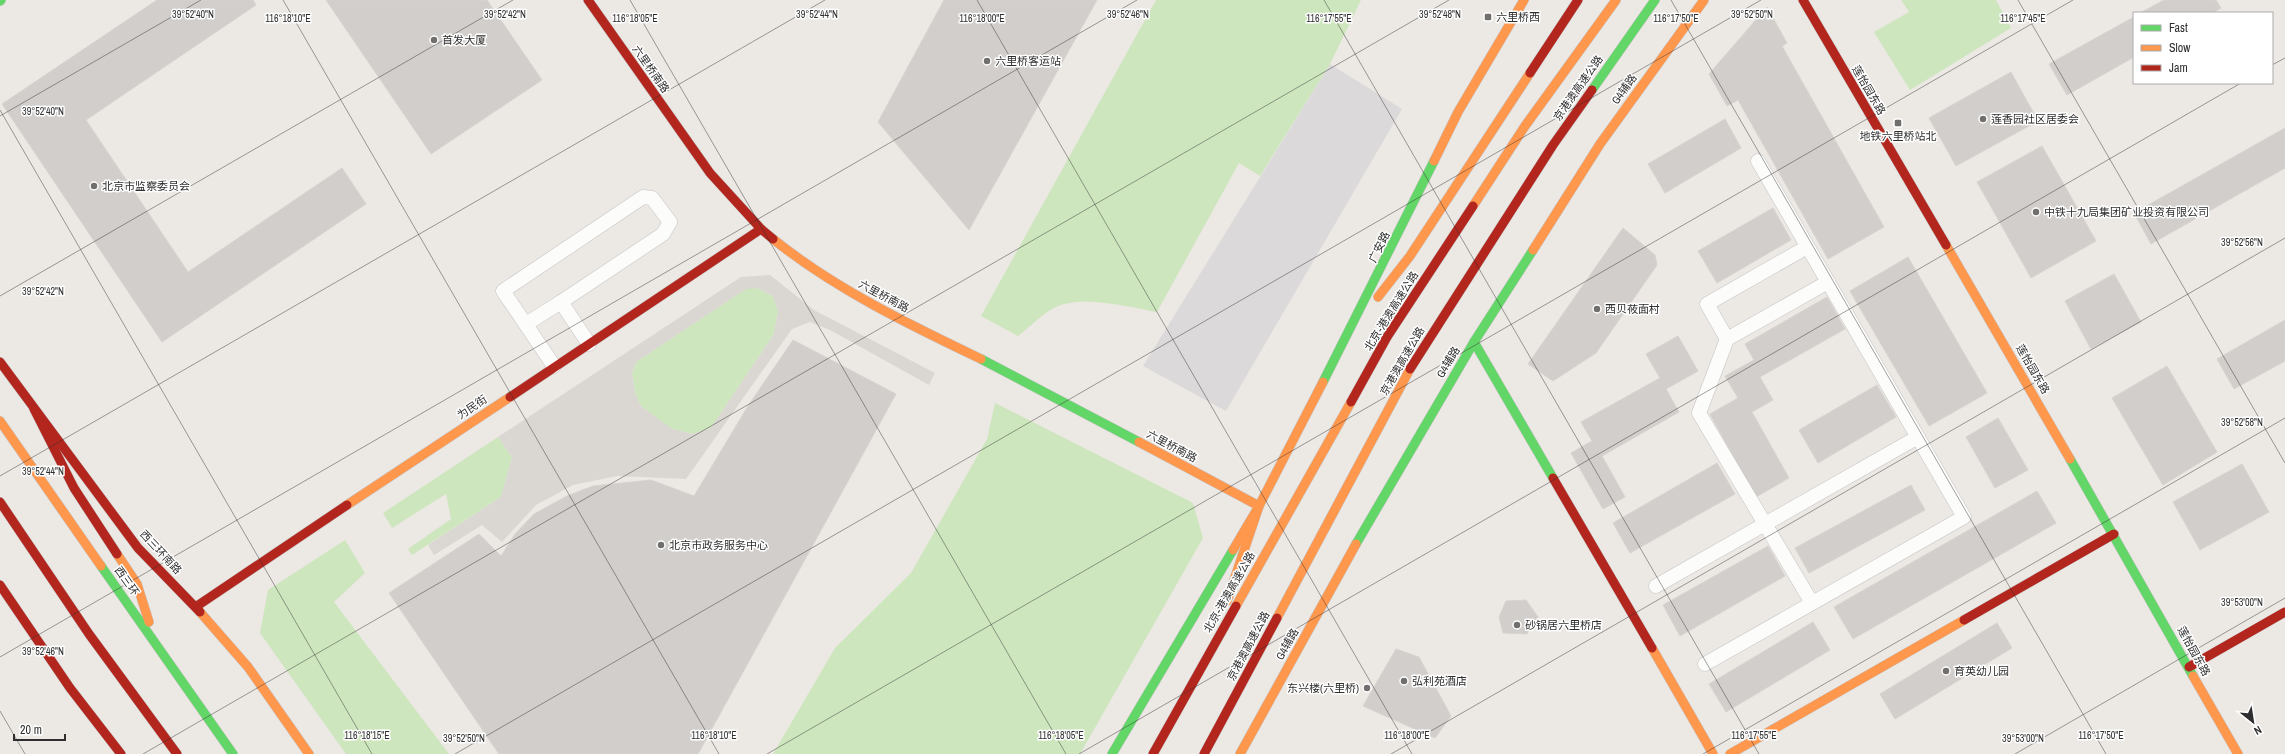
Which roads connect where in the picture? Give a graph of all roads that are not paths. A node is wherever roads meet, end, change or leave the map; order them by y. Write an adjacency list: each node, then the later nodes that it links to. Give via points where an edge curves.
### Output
1 (588, 0): 9 (main road, 六里桥南路, via 710,173)
2 (1524, 0): 14 (main road, 广安路, via 1458,112)
3 (1578, 0): 14 (main road, via 1410,256)
4 (1616, 0): 33 (main road, 北京-港澳高速公路, via 1525,126 1388,337)
5 (1655, 0): 42 (main road, 京港澳高速公路, via 1553,145 1418,355)
6 (1704, 0): 16 (main road, G4辅路, via 1600,144)
7 (1802, 0): 26 (main road, 莲怡园东路)
8 (1758, 161): 10 (street)
9 (761, 229): 17 (main road, 为民街); 24 (main road, 六里桥南路, via 809,266 847,290 933,336 995,365)
10 (1807, 247): 11 (street); 15 (street, via 1707,304)
11 (1828, 282): 15 (street); 22 (street)
12 (561, 302): 13 (street); 13 (street, via 663,234 670,222 652,198 643,197 503,291); 17 (street)
13 (526, 324): 19 (street)
14 (1347, 337): 24 (main road, 广安路)
15 (1727, 339): 25 (street, via 1699,413)
16 (1474, 342): 43 (main road, G4辅路, via 1370,516); 44 (main road)
17 (589, 344): 19 (main road, 为民街)
18 (0, 362): 20 (main road, 西三环南路)
19 (554, 366): 30 (main road, 为民街)
20 (34, 409): 30 (main road, 西三环南路, via 68,450 138,548); 32 (main road, via 74,488 137,584)
21 (0, 421): 32 (main road, 西三环)
22 (1918, 437): 25 (street); 29 (street, via 1964,517)
23 (0, 502): 37 (main road, via 89,634)
24 (1259, 506): 33 (main road); 40 (main road)
25 (1765, 524): 28 (street); 29 (street)
26 (2114, 534): 35 (main road, 莲怡园东路); 45 (main road)
27 (0, 585): 36 (main road, via 70,688)
28 (1656, 586)
29 (1812, 603): 34 (street)
30 (197, 606): 39 (main road, 西三环南路, via 248,667)
31 (2285, 612): 35 (main road)
32 (155, 642): 38 (main road, 西三环)
33 (1211, 649): 41 (main road)
34 (1705, 664)
35 (2189, 667): 46 (main road, 莲怡园东路)
36 (120, 754)
37 (177, 754)
38 (233, 754)
39 (310, 754)
40 (1112, 754)
41 (1153, 754)
42 (1204, 754)
43 (1240, 754)
44 (1713, 754)
45 (1730, 754)
46 (2238, 754)

